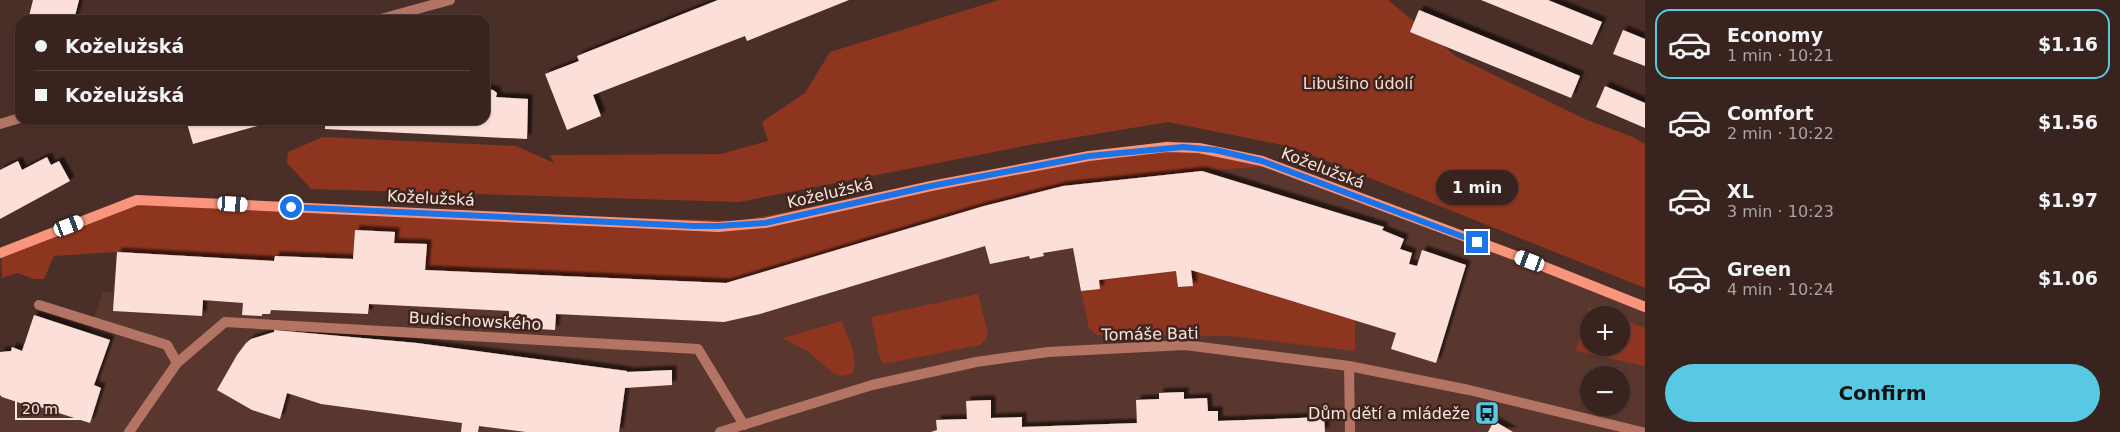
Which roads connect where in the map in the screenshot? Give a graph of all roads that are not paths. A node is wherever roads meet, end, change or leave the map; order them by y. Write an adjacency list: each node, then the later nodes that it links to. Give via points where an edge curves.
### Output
1 (450, 0): 2 (street)
2 (395, 15)
3 (15, 120): 4 (street)
4 (0, 124)
5 (0, 253): 7 (main road, Koželužská, via 137,200 727,226 765,223 931,186 1089,156 1183,147 1215,150 1262,161)
6 (39, 304): 8 (street, via 167,345)
7 (1645, 307)
8 (177, 363): 10 (street, Budischowského, via 225,322 698,349); 11 (street)
9 (1349, 366): 10 (street, Tomáše Bati, via 1184,345 1048,352 976,362 872,385); 13 (street); 14 (street, Tomáše Bati, via 1468,390)
10 (744, 425): 12 (street, Tomáše Bati)
11 (129, 432)
12 (720, 432)
13 (1350, 432)
14 (1642, 432)

